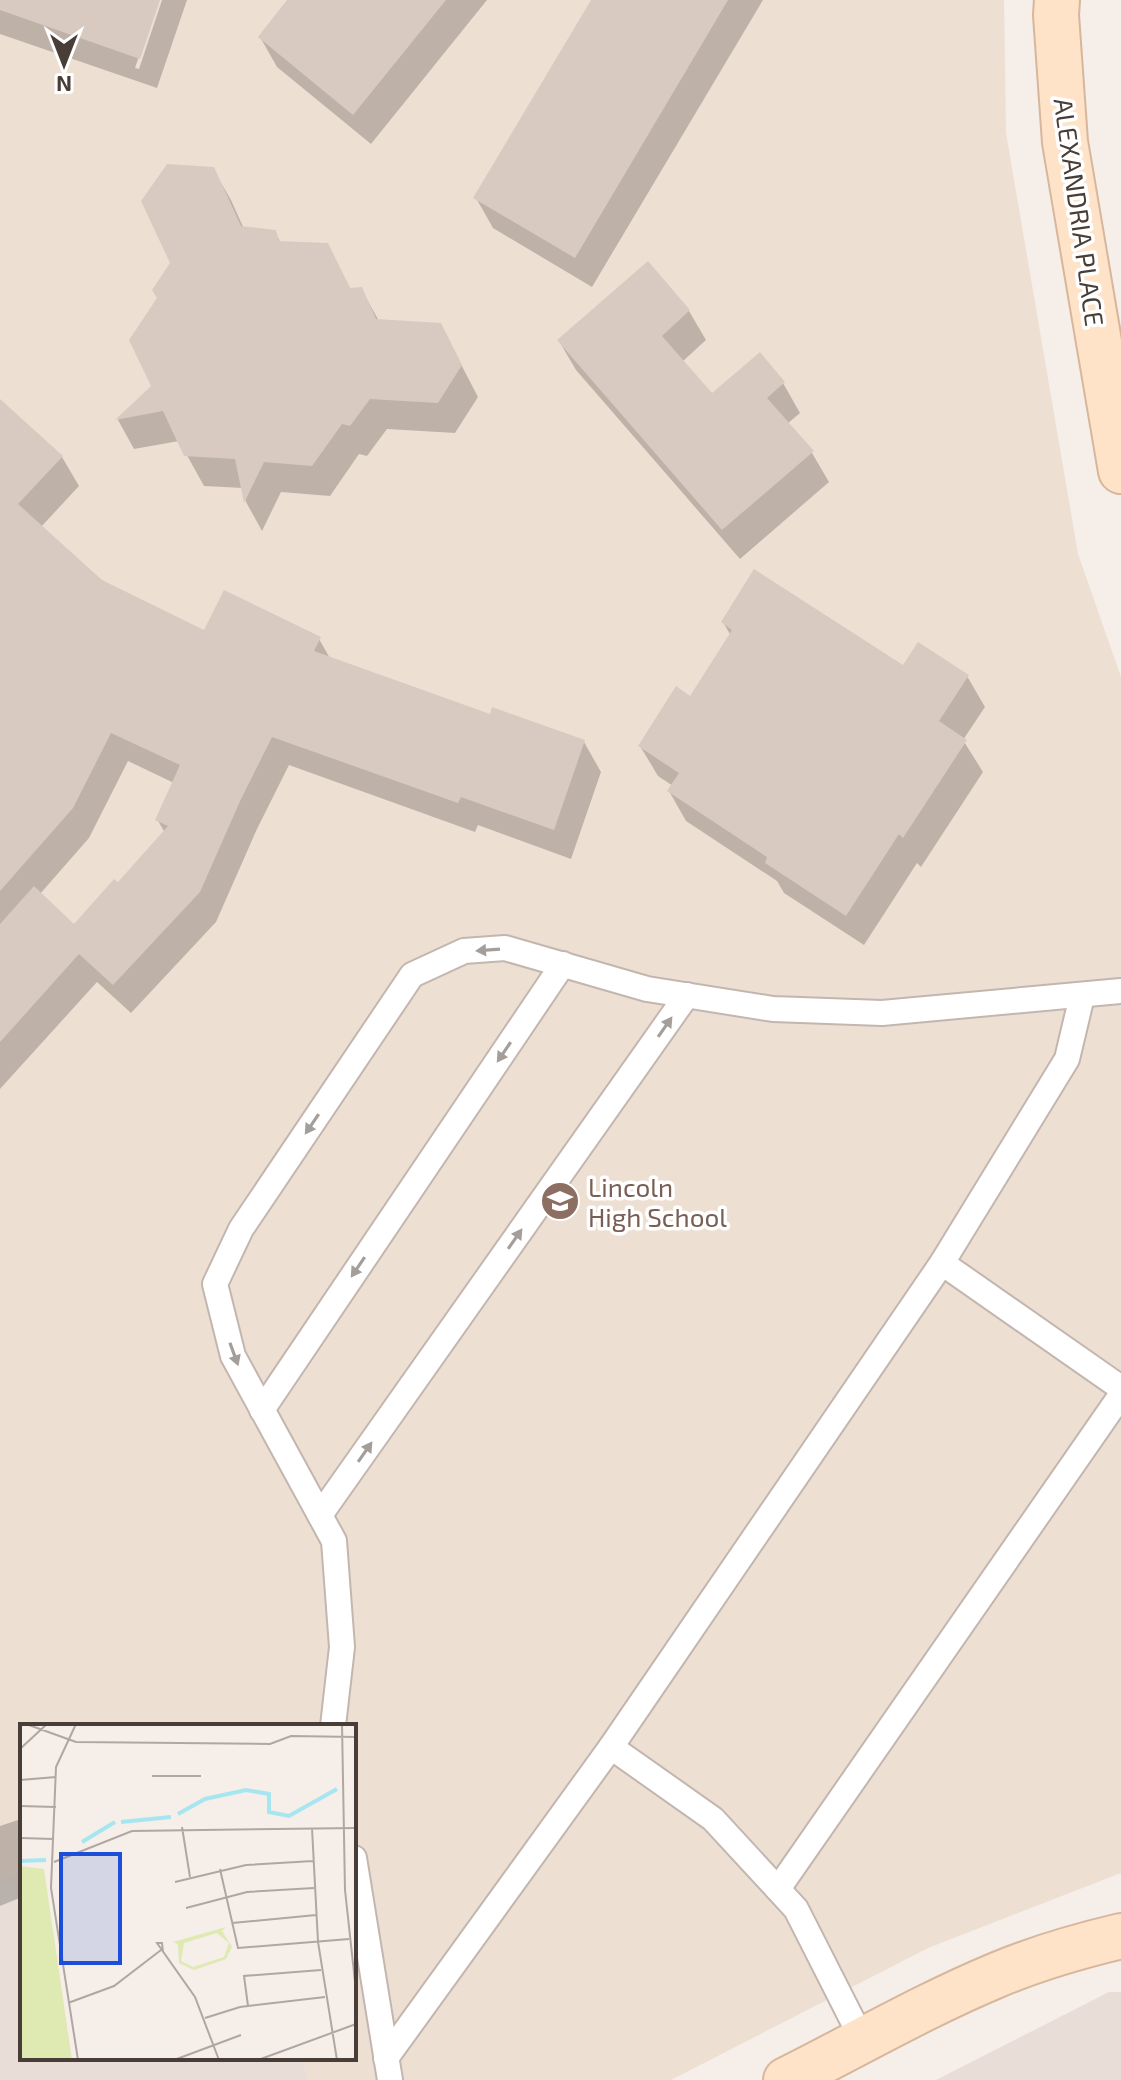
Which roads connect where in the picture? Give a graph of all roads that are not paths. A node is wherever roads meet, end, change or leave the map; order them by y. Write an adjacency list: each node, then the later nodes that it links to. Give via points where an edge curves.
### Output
1 (1057, 0): 2 (street, ALEXANDRIA PLACE, via 1065,142)
2 (1121, 471)
3 (563, 964): 5 (lane); 10 (lane, one-way to 10); 10 (lane, one-way to 10, via 505,948 464,951 412,975 241,1229 215,1284 233,1356)
4 (1121, 991): 6 (lane)
5 (687, 995): 6 (lane, via 773,1009 882,1013); 11 (lane, one-way to 5)
6 (1082, 996): 7 (lane, via 1067,1059)
7 (942, 1263): 8 (lane); 13 (lane)
8 (1121, 1388)
9 (1121, 1395): 15 (lane)
10 (262, 1410): 11 (lane)
11 (320, 1515): 12 (lane, via 334,1541 342,1647)
12 (333, 1724)
13 (611, 1747): 15 (lane, via 713,1819); 18 (lane)
14 (356, 1870): 18 (lane)
15 (778, 1889): 17 (lane, via 796,1909)
16 (1121, 1936): 17 (street, via 998,1975)
17 (863, 2041): 19 (street)
18 (388, 2069)
19 (786, 2080)

